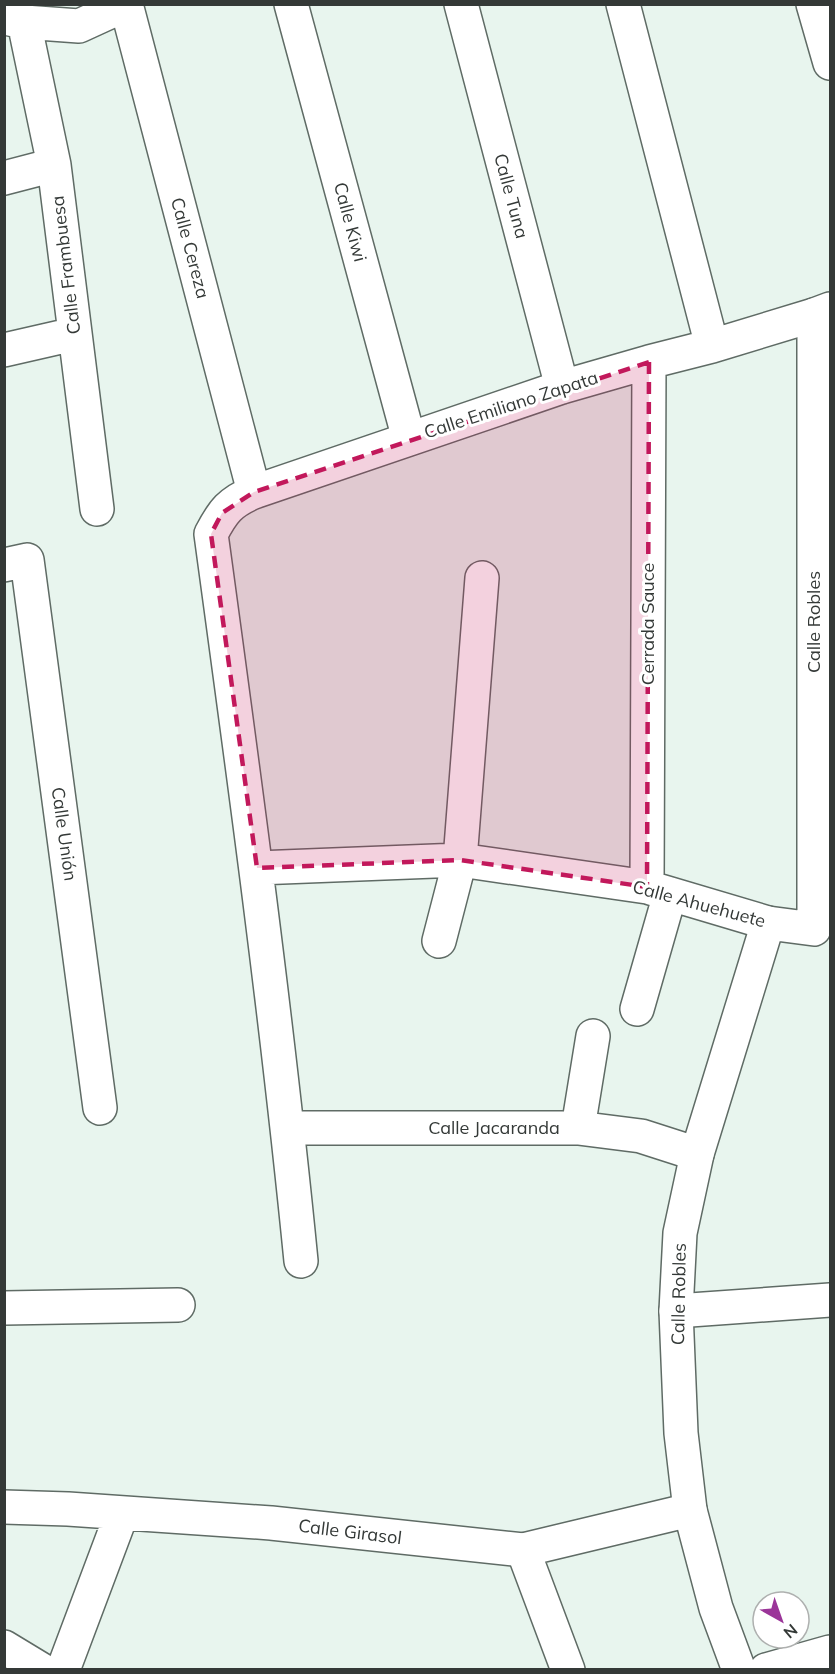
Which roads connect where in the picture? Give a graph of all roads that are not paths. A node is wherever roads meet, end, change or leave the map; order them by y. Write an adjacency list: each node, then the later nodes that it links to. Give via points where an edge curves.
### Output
1 (291, 4): 16 (street, Calle Kiwi)
2 (461, 4): 15 (street, Calle Tuna)
3 (623, 4): 12 (street)
4 (813, 4): 7 (street)
5 (126, 5): 6 (street, via 79,26); 17 (street, Calle Cereza)
6 (14, 20): 8 (street, Calle Frambuesa)
7 (831, 63)
8 (54, 165): 9 (street); 11 (street, Calle Frambuesa)
9 (4, 178)
10 (822, 312): 12 (street, Calle Emiliano Zapata); 25 (street, Calle Robles)
11 (74, 334): 13 (street); 18 (street, Calle Frambuesa)
12 (712, 346): 14 (street, Calle Emiliano Zapata)
13 (4, 350)
14 (649, 362): 15 (street, Calle Emiliano Zapata); 23 (street, Cerrada Sauce)
15 (561, 387): 16 (street, Calle Emiliano Zapata)
16 (409, 440): 17 (street, Calle Emiliano Zapata)
17 (254, 492): 22 (street, Calle Emiliano Zapata, via 222,513 211,534)
18 (97, 509)
19 (16, 562): 29 (street, Calle Unión)
20 (482, 578): 21 (street)
21 (460, 860): 22 (street, Calle Ahuehuete); 23 (street, Calle Ahuehuete); 26 (street)
22 (257, 868): 30 (street)
23 (659, 891): 24 (street, Calle Ahuehuete); 27 (street, Cerrada Sauce)
24 (768, 923): 25 (street, Calle Ahuehuete); 32 (street, Calle Robles)
25 (822, 930)
26 (439, 941)
27 (637, 1009)
28 (593, 1036): 31 (street)
29 (100, 1108)
30 (288, 1128): 31 (street, Calle Jacaranda); 33 (street)
31 (578, 1128): 32 (street, Calle Jacaranda, via 641,1137)
32 (697, 1154): 37 (street, Calle Robles, via 680,1233)
33 (301, 1261)
34 (831, 1300): 37 (street)
35 (177, 1305): 36 (street)
36 (4, 1308)
37 (676, 1311): 39 (street, Calle Robles, via 681,1433)
38 (4, 1507): 40 (street, Calle Girasol)
39 (690, 1510): 41 (street, Calle Girasol); 47 (street, Calle Robles, via 716,1608)
40 (122, 1513): 41 (street, Calle Girasol, via 271,1523); 45 (street)
41 (523, 1550): 46 (street)
42 (4, 1647): 44 (street)
43 (831, 1652): 48 (street)
44 (42, 1670)
45 (63, 1670)
46 (568, 1670)
47 (739, 1670)
48 (766, 1670)

